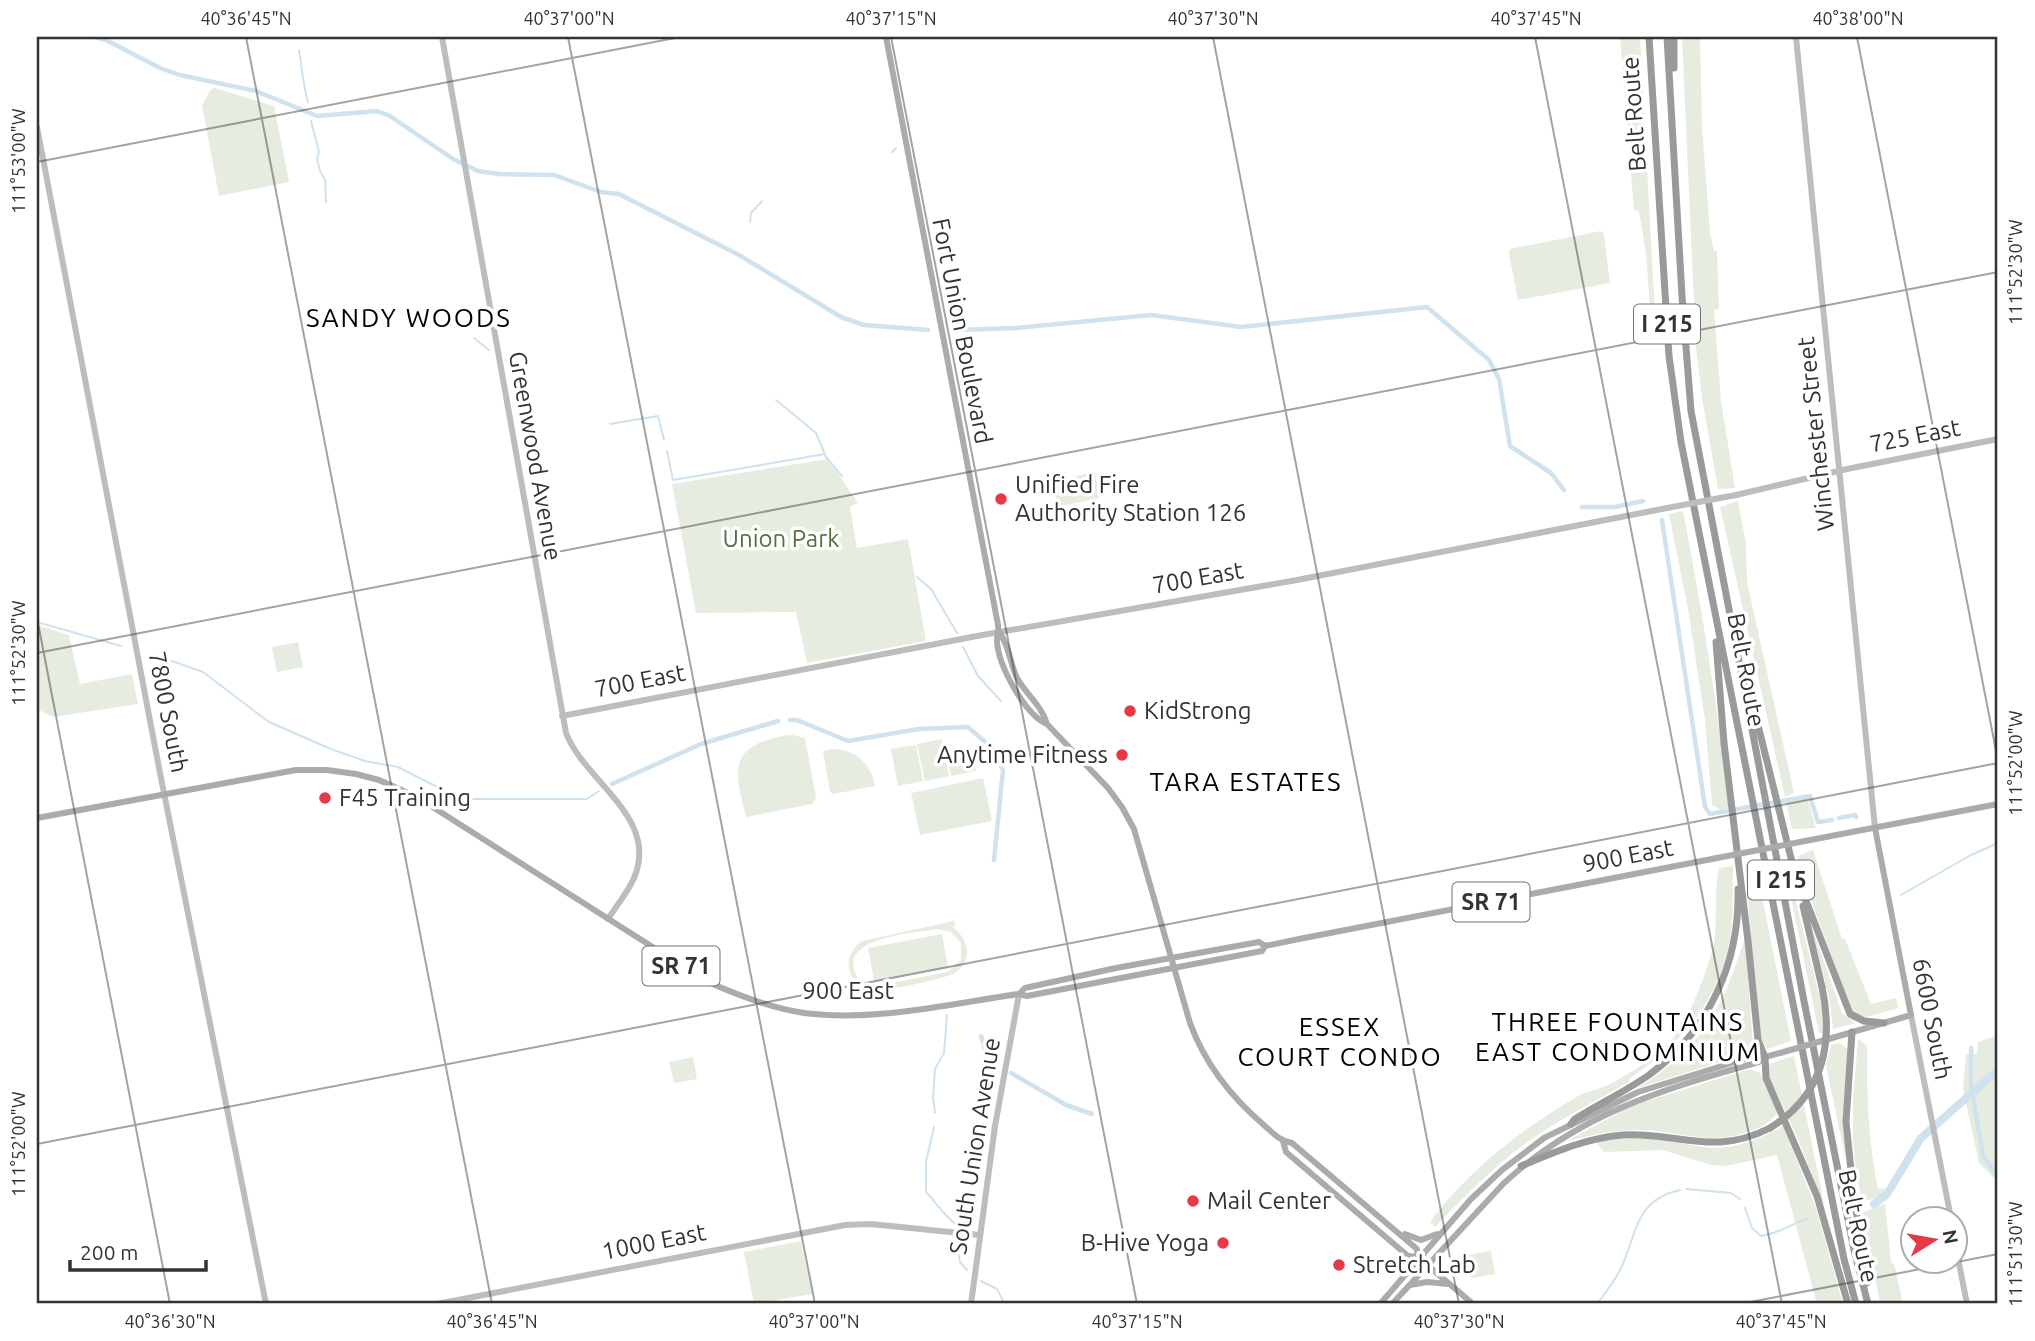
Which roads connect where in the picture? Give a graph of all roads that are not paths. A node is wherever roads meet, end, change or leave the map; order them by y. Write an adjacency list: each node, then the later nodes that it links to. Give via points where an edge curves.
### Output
1 (442, 37): 14 (street, Greenwood Avenue)
2 (886, 37): 13 (main road, Fort Union Boulevard)
3 (1649, 37): 12 (highway, Belt Route / I 215, via 1669,356)
4 (1667, 37): 8 (highway, Belt Route / I 215)
5 (1674, 37): 8 (highway)
6 (1796, 37): 10 (street, Winchester Street)
7 (37, 127): 15 (street, 7800 South)
8 (1674, 136): 11 (highway, Belt Route / I 215, via 1691,411)
9 (1998, 439): 10 (street, 725 East)
10 (1839, 471): 13 (street, 700 East, bridge, via 1297,580); 18 (street, Winchester Street)
11 (1727, 606): 20 (highway); 50 (highway, Belt Route / I 215, via 1854,1250)
12 (1714, 608): 19 (highway); 49 (highway, Belt Route / I 215)
13 (999, 632): 14 (street, 700 East); 23 (main road, Fort Union Boulevard, via 996,639 1011,682 1038,720 1108,788 1130,821)
14 (562, 716): 21 (street, Greenwood Avenue, via 570,744 625,813 639,839 634,879)
15 (164, 794): 17 (main road, SR 71); 21 (main road, 900 East / SR 71, via 302,769 379,780 417,797); 42 (street, 7800 South)
16 (1998, 804): 18 (main road, 900 East / SR 71)
17 (37, 818)
18 (1875, 828): 22 (main road, 900 East / SR 71, bridge); 26 (main road, 6600 South)
19 (1735, 832): 29 (highway, via 1758,1040); 30 (highway, via 1736,936 1724,979 1705,1017 1680,1050 1648,1076)
20 (1794, 870): 27 (highway, via 1850,1014); 32 (highway, bridge, via 1822,987 1828,1036 1822,1064 1798,1106 1770,1128 1723,1143 1624,1135 1581,1142)
21 (608, 919): 25 (main road, 900 East / SR 71, via 700,978 730,992 803,1013 876,1014)
22 (1265, 946): 23 (main road, 900 East / SR 71, via 1259,942); 24 (main road, 900 East / SR 71, via 1262,951)
23 (1171, 958): 24 (main road, Fort Union Boulevard); 25 (main road, 900 East / SR 71, via 1025,988)
24 (1173, 968): 25 (main road, 900 East / SR 71); 31 (main road, Fort Union Boulevard, via 1190,1023 1209,1062 1239,1102)
25 (1019, 994): 36 (street, South Union Avenue)
26 (1911, 1015): 27 (main road); 33 (street, 6600 South)
27 (1884, 1023): 28 (main road)
28 (1852, 1032): 29 (main road, bridge); 50 (highway, via 1846,1122)
29 (1765, 1057): 30 (main road, via 1757,1055 1663,1083); 32 (main road, via 1615,1109); 48 (highway, via 1766,1078 1817,1196)
30 (1571, 1124): 35 (main road, via 1508,1164)
31 (1283, 1141): 34 (main road, Fort Union Boulevard, via 1292,1143); 37 (main road, Fort Union Boulevard, via 1286,1152 1408,1256)
32 (1521, 1166): 38 (main road)
33 (1948, 1204)
34 (1392, 1228): 35 (main road, via 1417,1240); 37 (main road, Fort Union Boulevard, via 1417,1249)
35 (1442, 1232): 37 (main road)
36 (979, 1236): 43 (street, 1000 East, via 845,1225); 44 (street, South Union Avenue)
37 (1418, 1258): 38 (main road, Fort Union Boulevard); 45 (main road)
38 (1427, 1265): 40 (main road, Fort Union Boulevard); 41 (main road)
39 (1962, 1274): 51 (street)
40 (1450, 1284): 41 (main road); 47 (main road, Fort Union Boulevard)
41 (1408, 1286): 46 (main road)
42 (266, 1304)
43 (437, 1304)
44 (971, 1304)
45 (1380, 1304)
46 (1392, 1304)
47 (1473, 1304)
48 (1848, 1304)
49 (1856, 1304)
50 (1869, 1304)
51 (1968, 1304)

